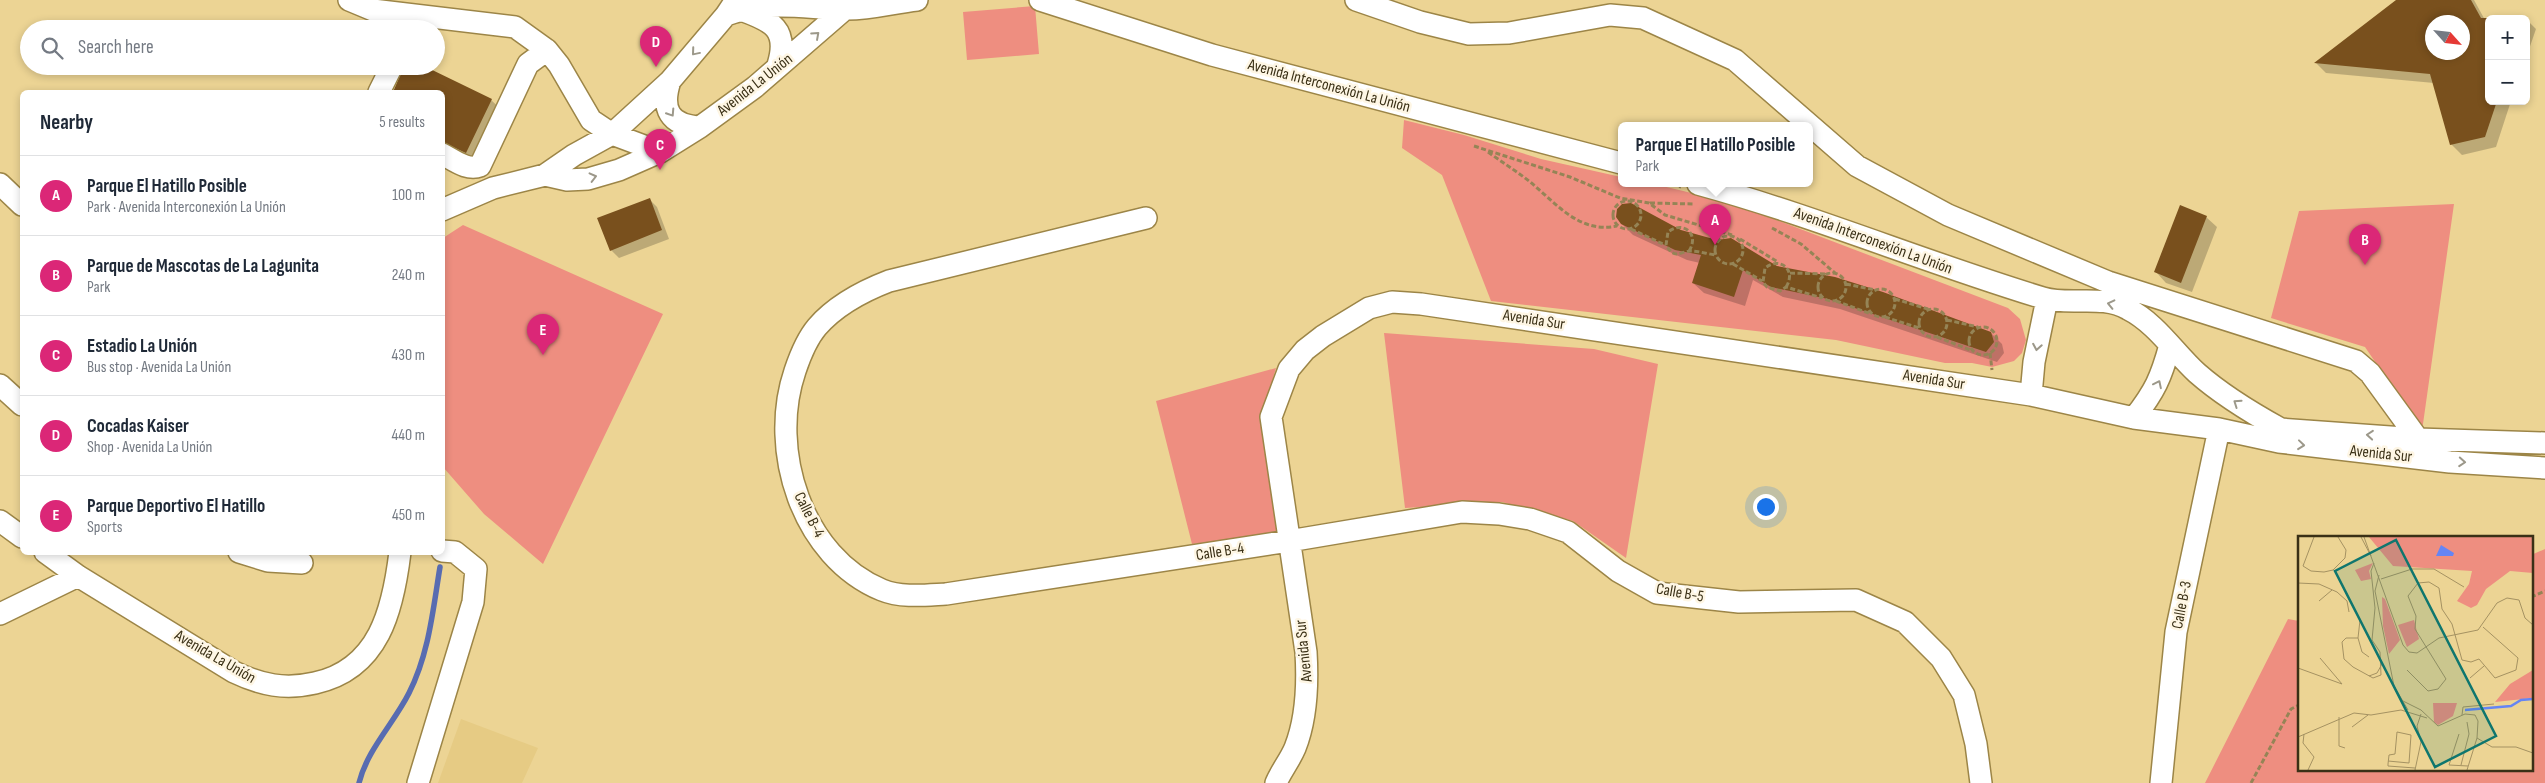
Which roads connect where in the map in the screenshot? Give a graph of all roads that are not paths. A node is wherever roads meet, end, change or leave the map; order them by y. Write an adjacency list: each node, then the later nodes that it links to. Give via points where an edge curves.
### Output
1 (349, 0): 8 (street, via 374,10 515,26)
2 (916, 0): 7 (street)
3 (1040, 0): 19 (street, Avenida Interconexión La Unión, via 1212,55)
4 (1357, 0): 13 (street, via 1420,22 1469,34 1509,33 1610,15 1643,18 1735,60)
5 (787, 2): 6 (street); 7 (street)
6 (734, 8): 9 (street, via 770,22 778,32 782,50); 11 (street, Avenida La Unión, one-way to 11)
7 (845, 9): 9 (street, Avenida La Unión, one-way to 7)
8 (546, 50): 16 (street, via 559,65 591,120); 18 (street, via 528,64 480,166 474,168)
9 (778, 66): 14 (street, Avenida La Unión)
10 (388, 75): 12 (street)
11 (670, 81): 14 (street, one-way to 14, via 666,104 670,115 687,126); 16 (street, Avenida La Unión)
12 (380, 90)
13 (1806, 122)
14 (700, 127): 17 (street, Avenida La Unión)
15 (1813, 128): 34 (street, via 1857,166 1948,215 2108,282 2356,361 2370,373)
16 (612, 134): 17 (street); 20 (street, Avenida La Unión)
17 (660, 152): 20 (street, Avenida La Unión, one-way to 17, via 567,180 588,179)
18 (445, 156)
19 (1618, 162)
20 (545, 175): 24 (street, Avenida La Unión, via 493,188)
21 (0, 184): 23 (street)
22 (1698, 194): 26 (street, Avenida Interconexión La Unión, via 1769,204 1974,277)
23 (20, 203)
24 (445, 209)
25 (1146, 218): 39 (street, Calle B-4, via 890,281 864,290 836,310 817,328 802,352 792,381 785,440 797,496 829,552 851,574 883,591 913,595 946,594)
26 (2047, 299): 27 (street, Avenida Sur, one-way to 26, via 2128,308 2088,300); 29 (street, one-way to 29)
27 (2170, 345): 31 (street, one-way to 27, via 2161,378); 32 (street, Avenida Sur, one-way to 27, via 2226,396 2198,374)
28 (0, 385): 30 (street)
29 (2031, 395): 31 (street, Avenida Sur); 39 (street, Avenida Sur, via 1431,305 1392,302 1370,308 1322,336 1289,369 1271,417)
30 (20, 403)
31 (2134, 418): 33 (street, Avenida Sur)
32 (2279, 428): 33 (street, Avenida Sur); 34 (street, Avenida Sur, one-way to 32)
33 (2219, 429): 36 (street, Avenida Sur, one-way to 36, via 2279,442 2450,462); 50 (street, Calle B-3, via 2176,632)
34 (2418, 439): 35 (street, Avenida Sur)
35 (2545, 443)
36 (2545, 468)
37 (0, 521): 38 (street)
38 (20, 536)
39 (1289, 542): 48 (street, Avenida Sur, via 1308,684 1295,748); 49 (street, Calle B-5, via 1462,512 1498,514 1530,519 1568,532 1618,570 1658,593 1739,602 1856,600 1905,622 1941,658 1964,695)
40 (445, 551): 47 (street, via 455,552 476,569 473,602)
41 (49, 555): 45 (street, Avenida La Unión)
42 (248, 555): 44 (street, via 268,562)
43 (399, 555): 45 (street, Avenida La Unión, via 390,609 368,652 342,675 294,686 266,685 234,672)
44 (302, 563)
45 (78, 576): 46 (street)
46 (0, 614)
47 (418, 783)
48 (1276, 783)
49 (1981, 783)
50 (2161, 783)

